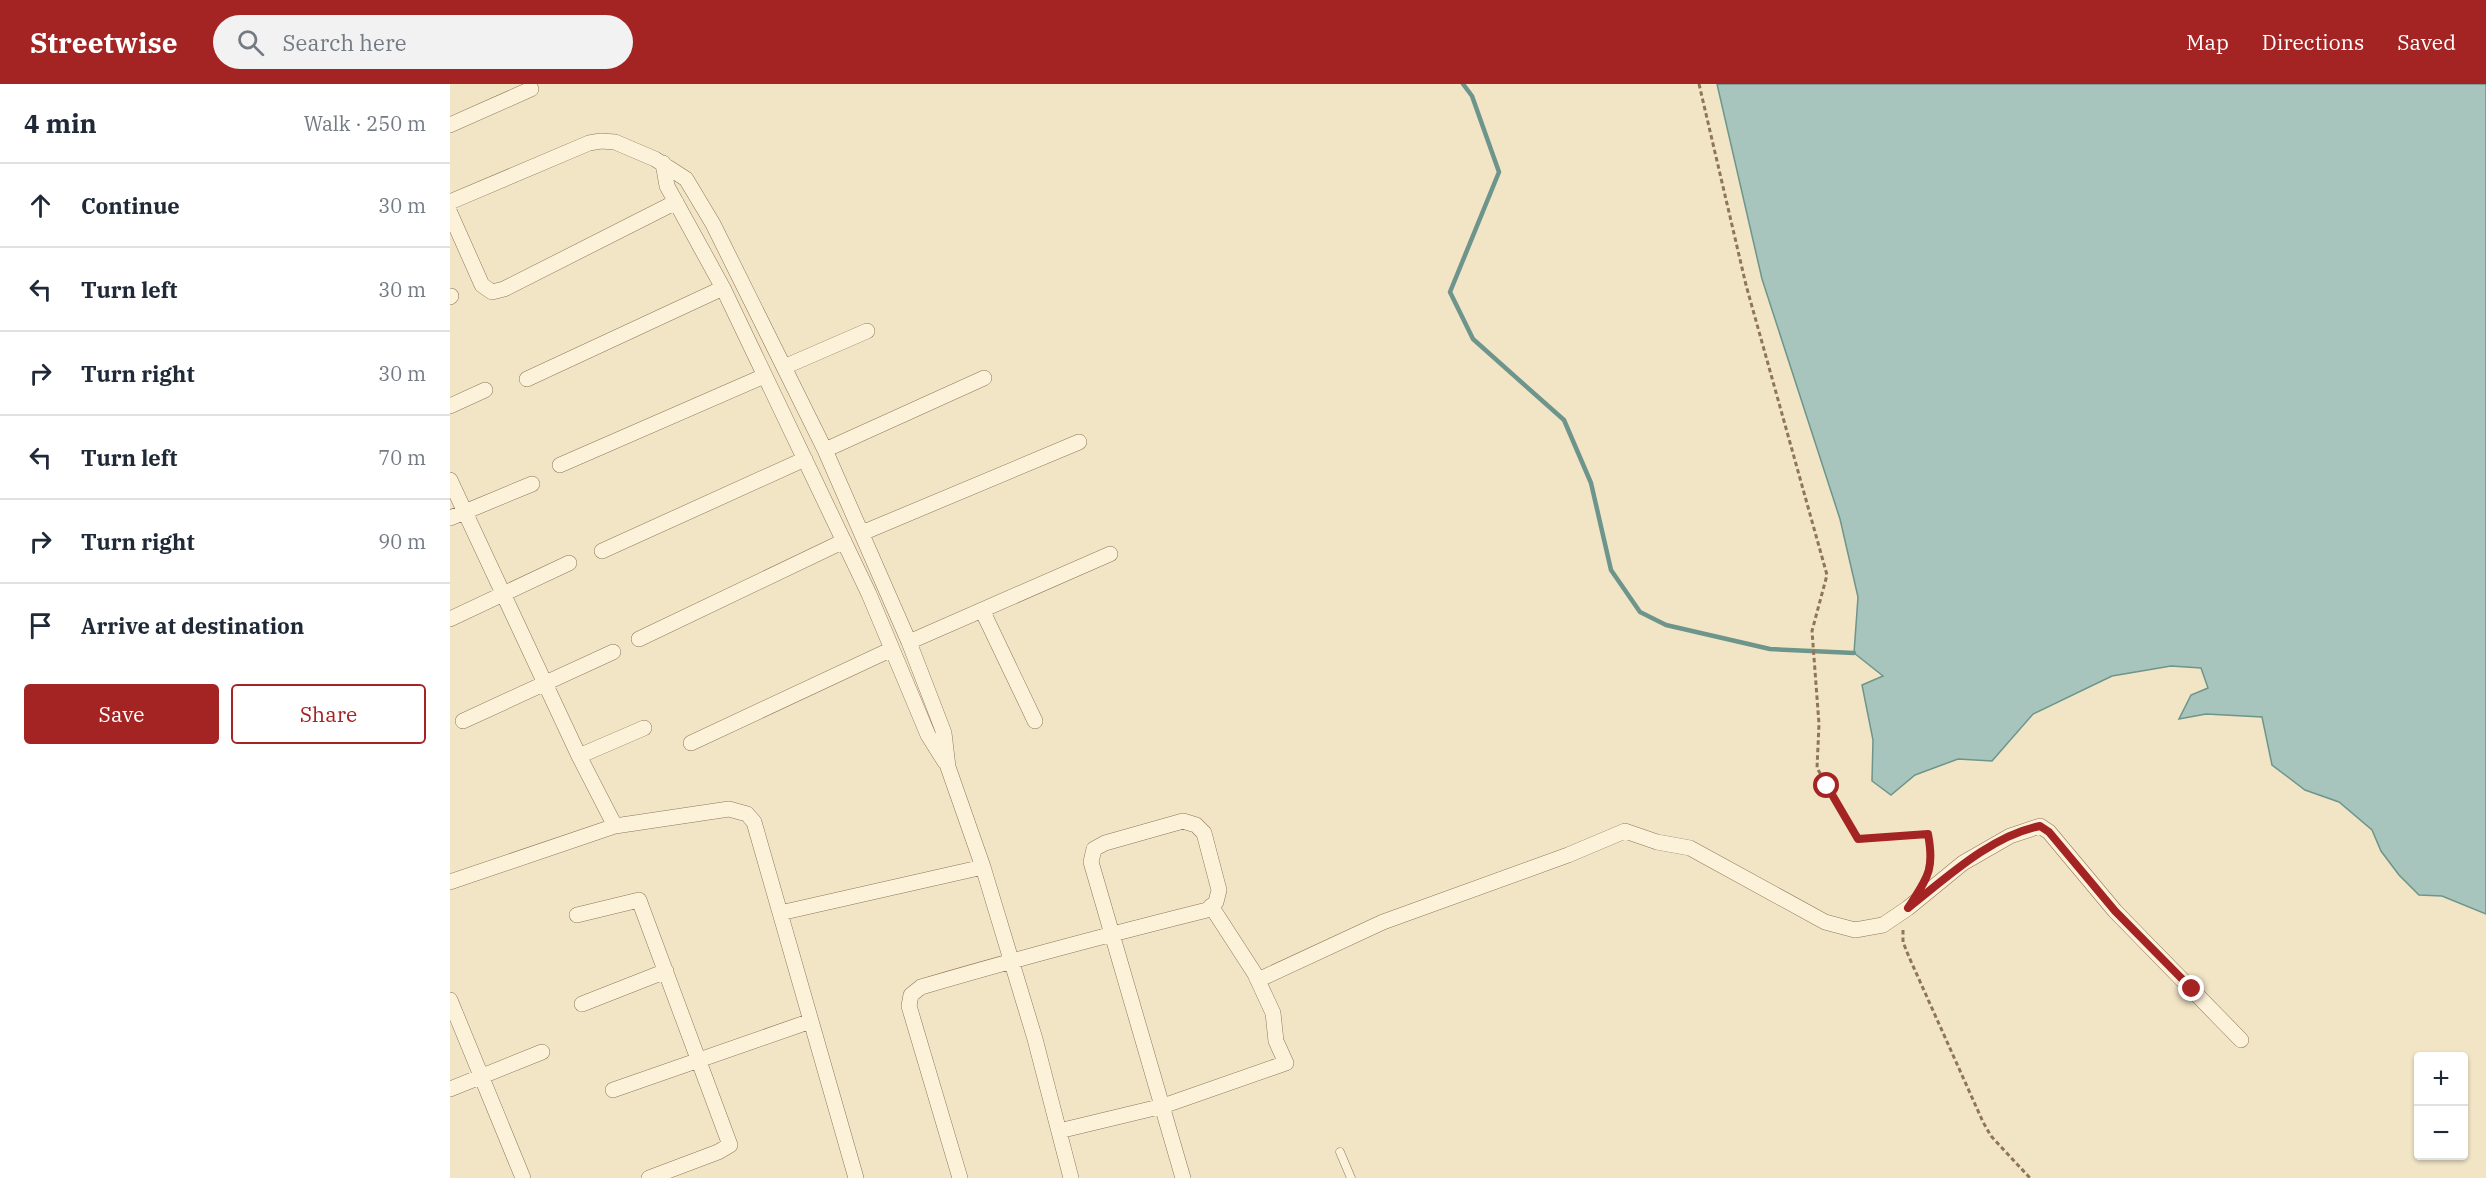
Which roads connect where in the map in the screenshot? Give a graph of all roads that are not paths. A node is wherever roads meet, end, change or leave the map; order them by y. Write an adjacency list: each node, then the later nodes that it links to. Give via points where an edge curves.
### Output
1 (531, 89): 2 (street)
2 (450, 125)
3 (663, 164): 4 (street, via 615,142 589,143); 5 (street, via 667,186); 7 (street, via 686,179)
4 (450, 202)
5 (676, 202): 6 (street, via 492,292 482,285); 8 (street)
6 (450, 213)
7 (718, 235): 8 (street); 11 (street)
8 (699, 246): 9 (street)
9 (723, 288): 12 (street); 14 (street)
10 (867, 331): 11 (street)
11 (784, 367): 16 (street)
12 (764, 376): 18 (street); 22 (street)
13 (984, 378): 20 (street)
14 (527, 379)
15 (485, 390): 17 (street)
16 (803, 405): 18 (street); 20 (street)
17 (450, 406)
18 (783, 415): 21 (street)
19 (1079, 442): 27 (street)
20 (825, 450): 27 (street)
21 (805, 459): 28 (street); 29 (street)
22 (560, 465)
23 (450, 480): 25 (street)
24 (532, 483): 25 (street)
25 (465, 512): 26 (street); 34 (street)
26 (450, 518)
27 (862, 533): 32 (street)
28 (843, 541): 33 (street); 37 (street)
29 (602, 551)
30 (1110, 554): 35 (street)
31 (569, 563): 34 (street)
32 (885, 588): 33 (street); 38 (street)
33 (868, 594): 39 (street)
34 (504, 595): 36 (street); 41 (street)
35 (982, 610): 38 (street); 43 (street)
36 (450, 619)
37 (639, 639)
38 (909, 642): 47 (street, via 944,733)
39 (892, 649): 45 (street); 47 (street, via 928,735)
40 (613, 652): 41 (street)
41 (546, 683): 42 (street); 46 (street)
42 (463, 721)
43 (1035, 721)
44 (644, 728): 46 (street)
45 (691, 743)
46 (579, 756): 48 (street)
47 (948, 767): 49 (street)
48 (615, 826): 50 (street); 52 (street, via 729,809 747,814 754,822)
49 (983, 867): 52 (street); 55 (street)
50 (450, 882)
51 (1211, 906): 54 (street); 54 (street, via 1219,890 1204,833 1196,825 1183,821 1116,839 1094,849 1092,862); 57 (street)
52 (780, 912): 60 (street)
53 (577, 915): 56 (street, via 639,900)
54 (1113, 934): 55 (street); 67 (street)
55 (1011, 960): 68 (street); 73 (street, via 921,987 911,995 909,1006)
56 (666, 971): 59 (street); 63 (street)
57 (1258, 980): 61 (street, via 1383,922 1625,831 1690,848 1825,922 1855,930 1883,925 1963,863 2010,836 2040,826 2115,911); 67 (street, via 1273,1013 1276,1041 1286,1064)
58 (450, 999): 64 (street)
59 (582, 1004)
60 (811, 1021): 63 (street); 72 (street)
61 (2241, 1040)
62 (542, 1052): 64 (street)
63 (699, 1060): 66 (street); 71 (street, via 730,1144)
64 (480, 1077): 65 (street); 70 (street)
65 (450, 1089)
66 (613, 1090)
67 (1163, 1106): 68 (street); 75 (street)
68 (1059, 1131): 74 (street)
69 (1340, 1152): 76 (lane)
70 (523, 1178)
71 (649, 1178)
72 (856, 1178)
73 (960, 1178)
74 (1071, 1178)
75 (1183, 1178)
76 (1351, 1178)

